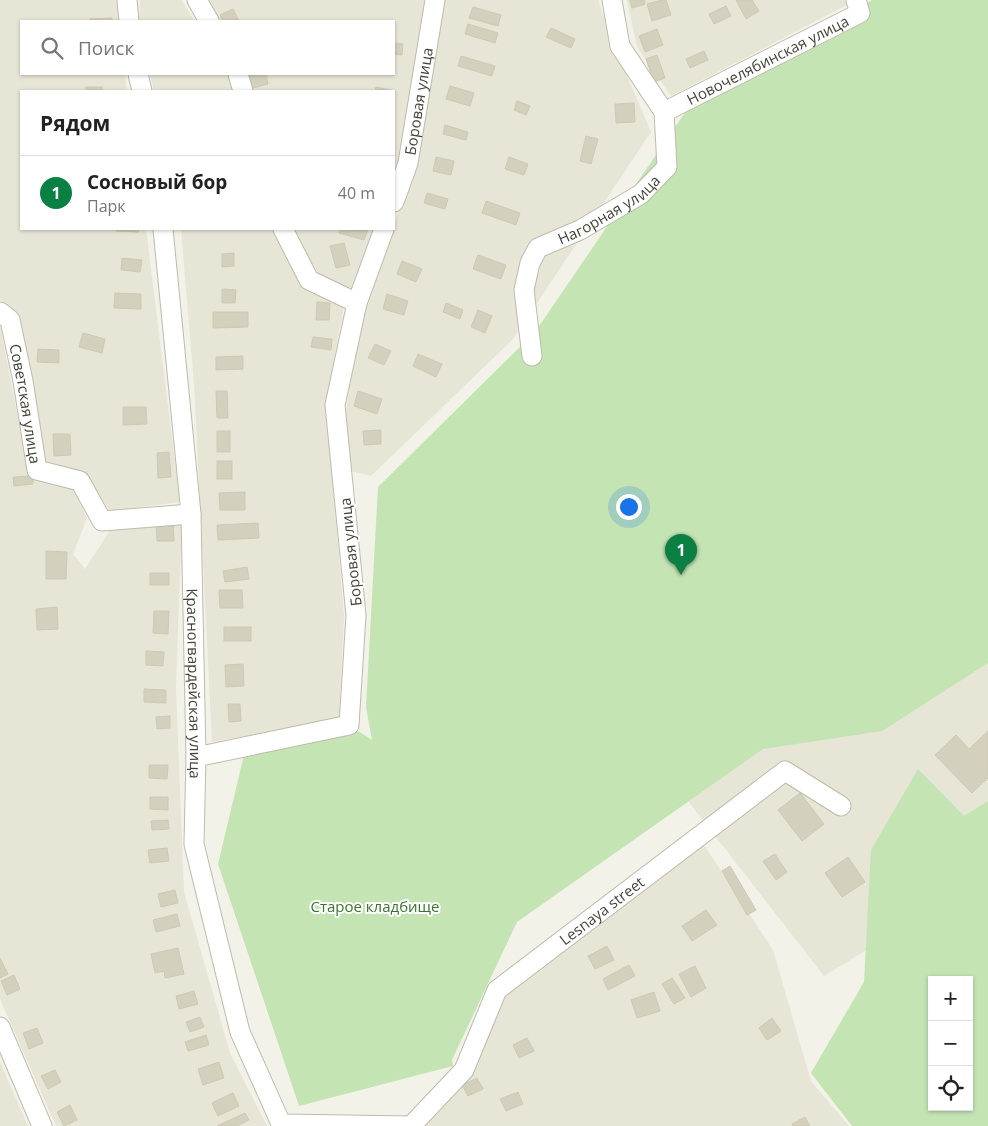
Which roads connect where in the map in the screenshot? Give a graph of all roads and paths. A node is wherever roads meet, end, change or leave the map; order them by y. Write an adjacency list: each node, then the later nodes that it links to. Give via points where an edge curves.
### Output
1 (127, 0): 6 (street)
2 (197, 0): 7 (street)
3 (435, 0): 13 (street, Боровая улица, via 408,164)
4 (612, 0): 12 (street, via 620,46)
5 (856, 0): 12 (street, Новочелябинская улица, via 860,13)
6 (129, 20)
7 (208, 20)
8 (138, 75): 10 (street)
9 (238, 75): 11 (street)
10 (142, 90)
11 (243, 90)
12 (664, 112): 19 (street, Нагорная улица, via 667,167 641,194 580,230 538,248 530,263 524,290)
13 (395, 199)
14 (163, 230): 20 (street, Красногвардейская улица)
15 (284, 230): 17 (street, via 309,280)
16 (384, 230): 17 (street, Боровая улица)
17 (357, 303): 21 (street, Боровая улица, via 335,405 356,615 350,725)
18 (0, 312): 20 (street, Советская улица, via 10,320 37,470 80,481 102,521)
19 (532, 356)
20 (191, 514): 21 (street, Красногвардейская улица)
21 (196, 757): 24 (street, Красногвардейская улица, via 194,844 240,1032)
22 (841, 806): 26 (street, Lesnaya street, via 785,771 497,990 464,1070)
23 (0, 1027): 25 (street)
24 (282, 1125): 26 (street, Lesnaya street)
25 (42, 1126)
26 (411, 1126)

